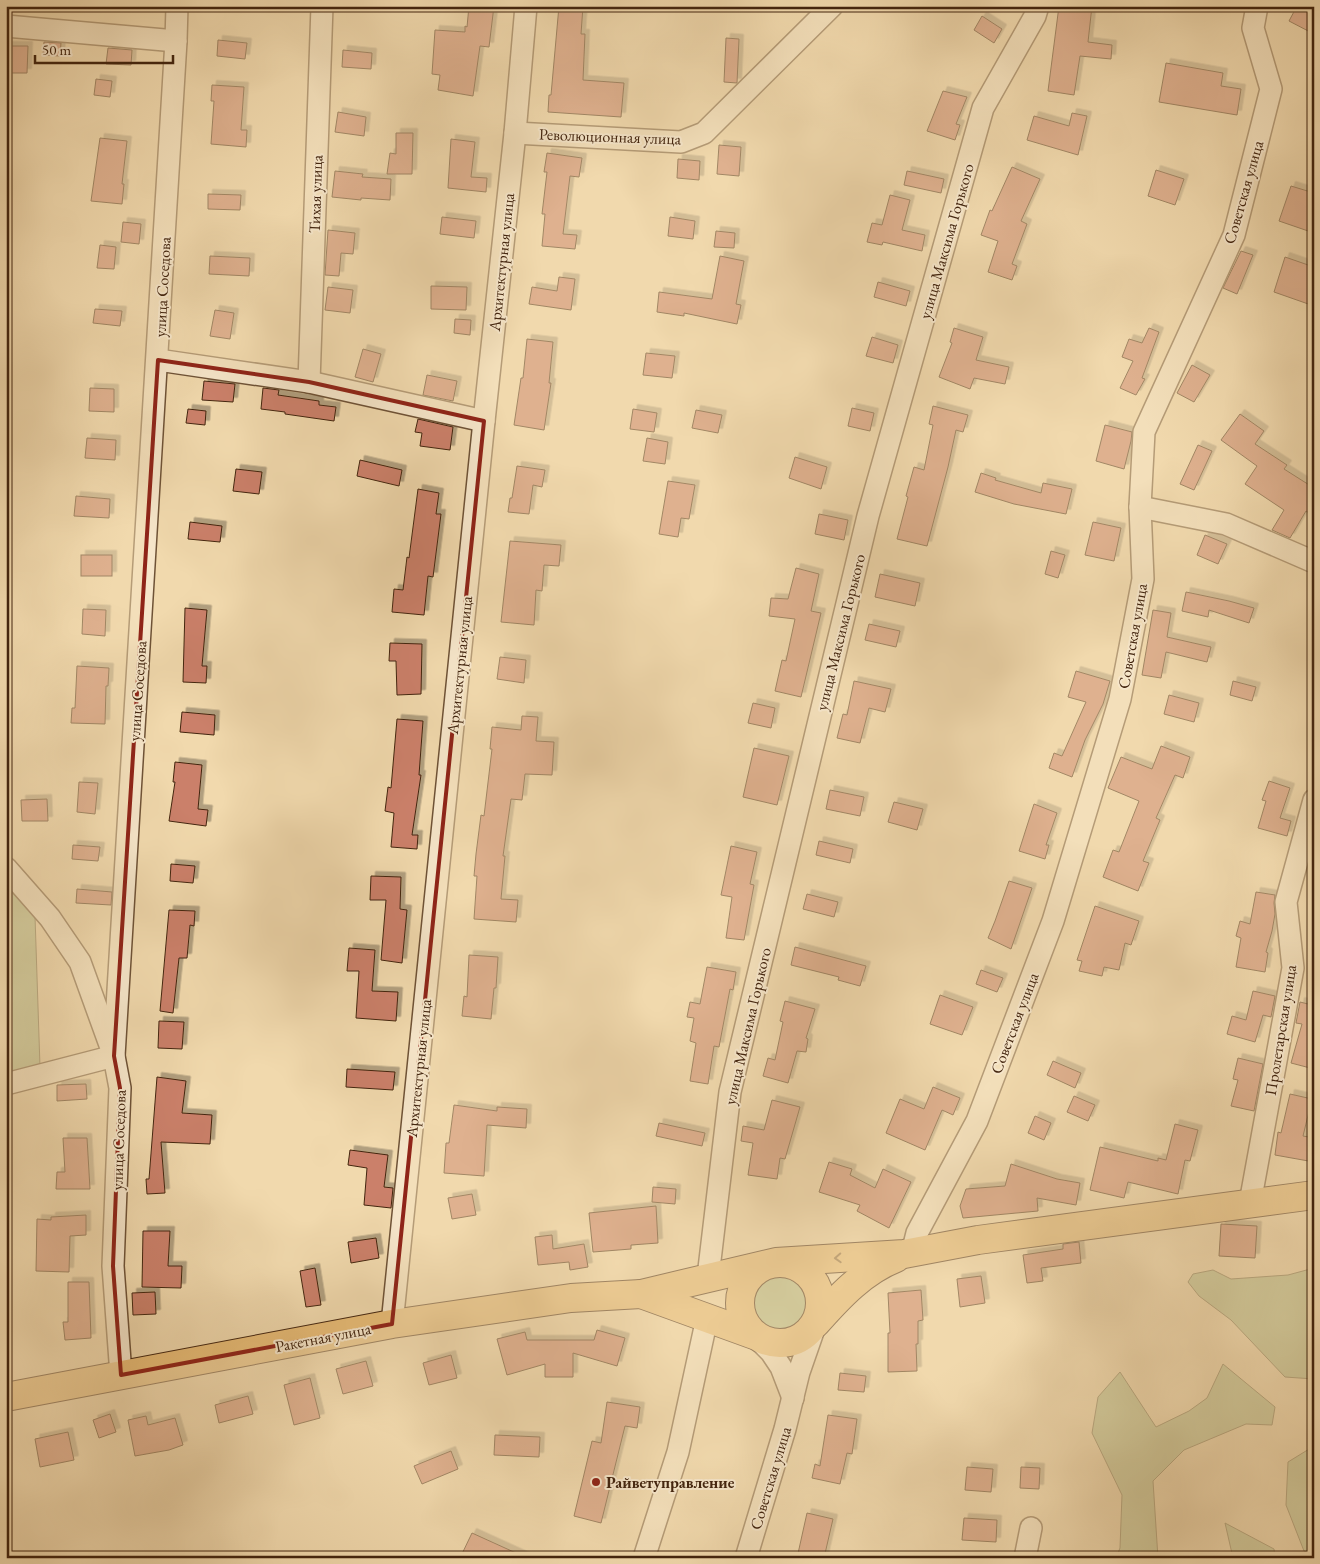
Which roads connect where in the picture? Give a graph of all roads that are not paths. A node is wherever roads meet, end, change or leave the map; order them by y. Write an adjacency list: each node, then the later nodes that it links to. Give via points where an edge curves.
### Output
1 (177, 6): 8 (street, улица Соседова)
2 (322, 6): 11 (street, Тихая улица)
3 (526, 6): 9 (street, Архитектурная улица)
4 (832, 6): 9 (street, Революционная улица, via 704,133 681,142)
5 (1038, 6): 23 (street, улица Максима Горького, via 983,108 868,516 730,1092)
6 (1257, 6): 13 (street, Советская улица, via 1253,28 1271,89 1234,235 1144,432)
7 (6, 26): 8 (street)
8 (176, 41): 10 (street, улица Соседова)
9 (515, 133): 12 (street, Архитектурная улица)
10 (158, 360): 11 (street); 17 (street, улица Соседова)
11 (309, 382): 12 (street)
12 (484, 421): 27 (street, Архитектурная улица)
13 (1140, 507): 14 (street, via 1226,524); 21 (street, Советская улица, via 1143,579 1120,699 1058,903 978,1121)
14 (1314, 562)
15 (1314, 800): 20 (street, Пролетарская улица, via 1286,902 1293,968)
16 (6, 868): 17 (street, via 50,918 80,962)
17 (114, 1056): 18 (street); 29 (street, улица Соседова, via 120,1088 113,1266)
18 (6, 1084)
19 (1314, 1195): 20 (main road)
20 (1250, 1203): 21 (main road, via 978,1240)
21 (908, 1254): 22 (main road, one-way to 22); 26 (main road, via 883,1263 862,1277)
22 (776, 1262): 23 (main road, Ракетная улица); 26 (main road, via 794,1264 809,1274 819,1291 820,1311); 28 (main road, via 759,1267 746,1279 738,1300 743,1322)
23 (708, 1277): 24 (main road, Ракетная улица)
24 (642, 1294): 25 (main road, Ракетная улица); 27 (main road, Ракетная улица, via 571,1298)
25 (707, 1318): 28 (main road, Ракетная улица); 33 (street, via 678,1452)
26 (816, 1323): 28 (main road, via 802,1337 784,1344 768,1342); 31 (street, Советская улица)
27 (392, 1324): 29 (main road, Ракетная улица)
28 (754, 1335): 31 (street, via 781,1367)
29 (121, 1375): 30 (main road, Ракетная улица)
30 (6, 1398)
31 (793, 1398): 34 (street, Советская улица)
32 (1031, 1528): 35 (street)
33 (644, 1558)
34 (746, 1558)
35 (1025, 1558)

